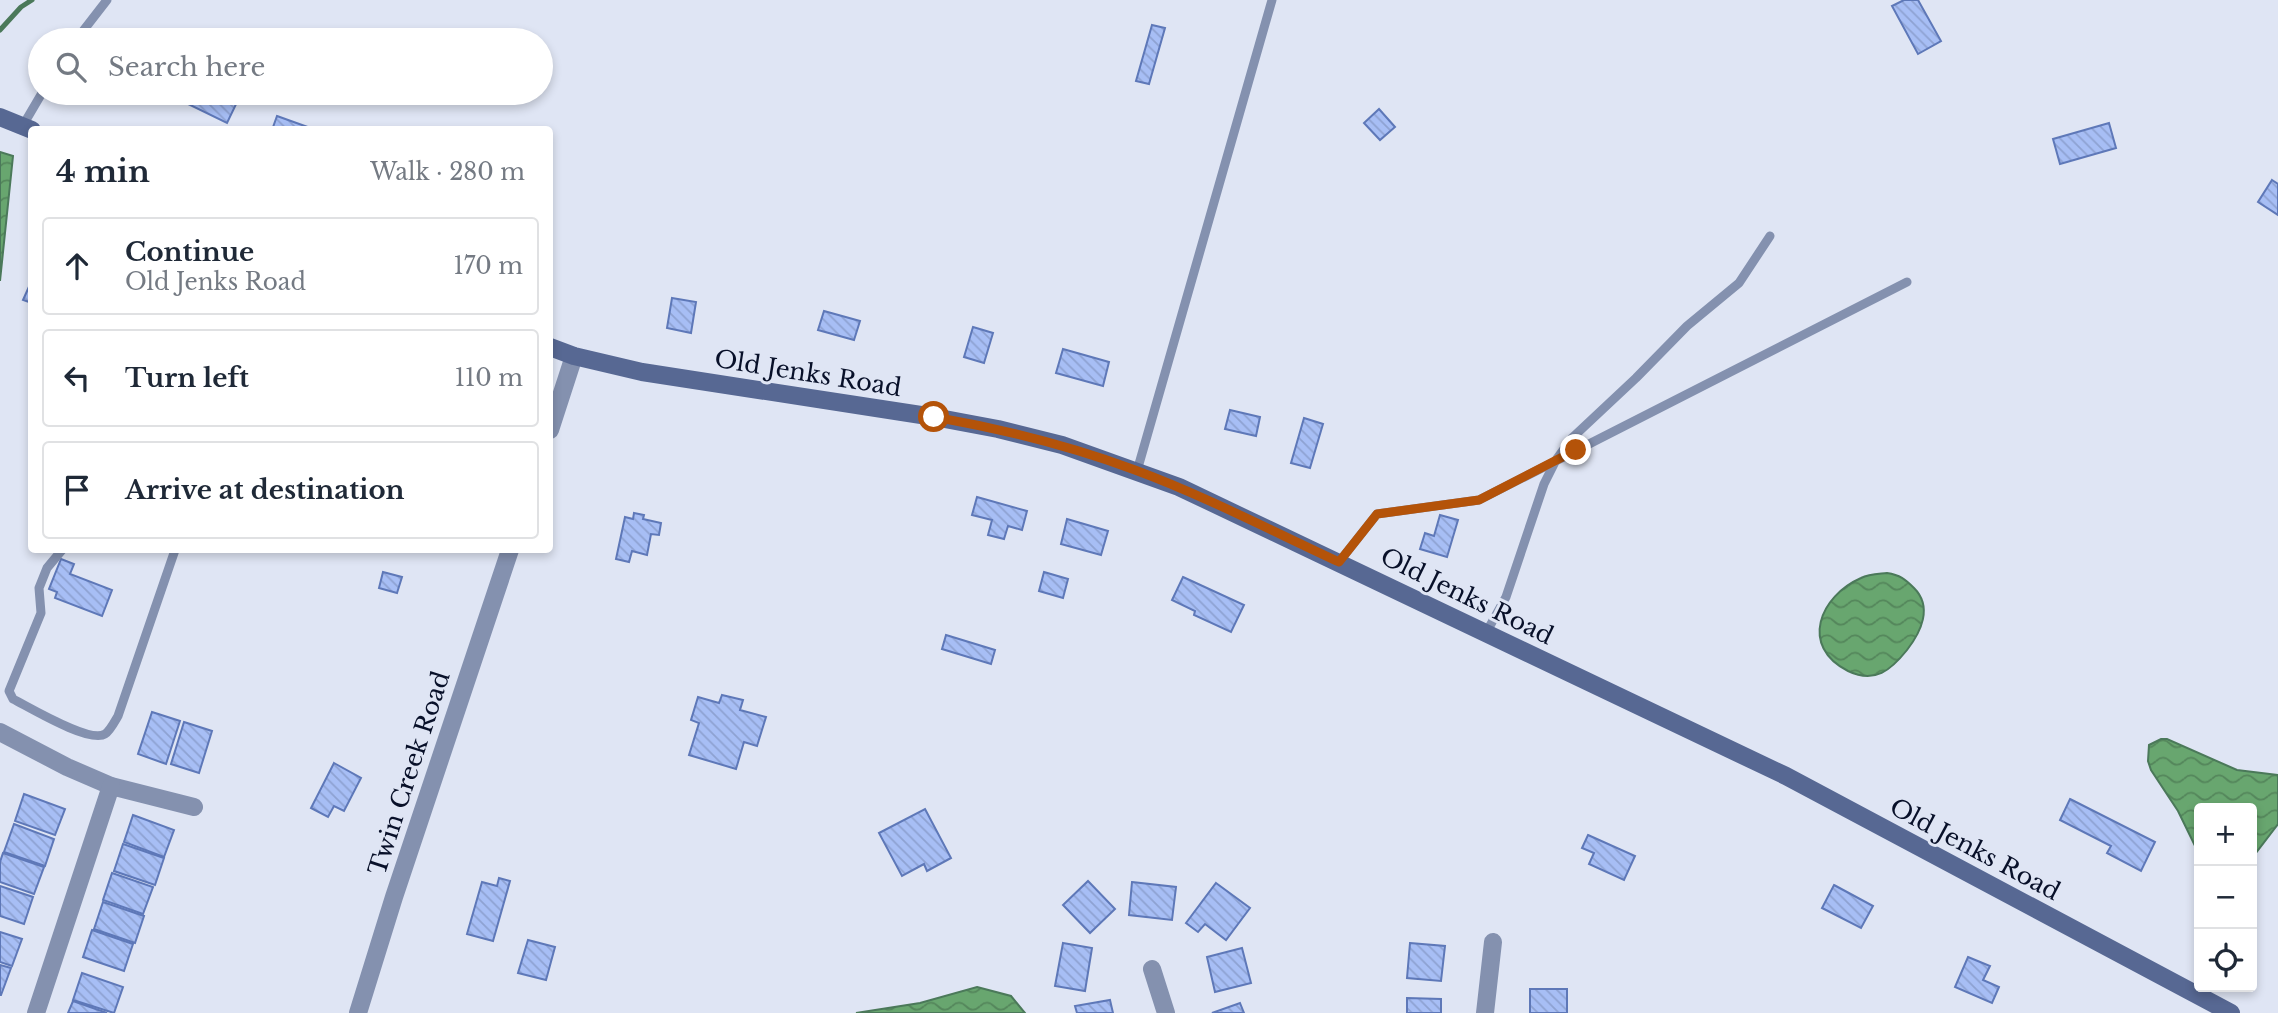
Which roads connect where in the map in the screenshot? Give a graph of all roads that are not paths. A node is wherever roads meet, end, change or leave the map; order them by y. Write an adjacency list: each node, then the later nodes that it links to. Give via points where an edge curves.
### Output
1 (107, 0): 3 (lane)
2 (1272, 0): 14 (lane)
3 (85, 28)
4 (37, 105): 6 (lane)
5 (0, 117): 7 (street)
6 (28, 126)
7 (27, 129)
8 (1770, 236): 13 (lane, via 1739,283 1687,326 1572,438)
9 (1907, 282): 13 (lane)
10 (553, 347): 11 (street, Old Jenks Road)
11 (574, 356): 12 (street); 14 (street, Old Jenks Road, via 642,372 999,429)
12 (553, 421)
13 (1556, 460): 18 (lane, via 1479,500 1377,514); 19 (lane, via 1506,597)
14 (1137, 471): 18 (street, Old Jenks Road)
15 (60, 553): 16 (lane, via 39,588 41,613 9,691 13,698 65,725 96,736 105,734 118,716)
16 (174, 553)
17 (509, 553): 26 (street, Twin Creek Road)
18 (1339, 562): 19 (street, Old Jenks Road)
19 (1486, 633): 29 (street, Old Jenks Road, via 1786,776)
20 (0, 732): 21 (street)
21 (111, 786): 22 (street); 25 (street)
22 (194, 807)
23 (1493, 942): 28 (street)
24 (1152, 969): 27 (street)
25 (36, 1013)
26 (358, 1013)
27 (1166, 1013)
28 (1485, 1013)
29 (2231, 1013)

